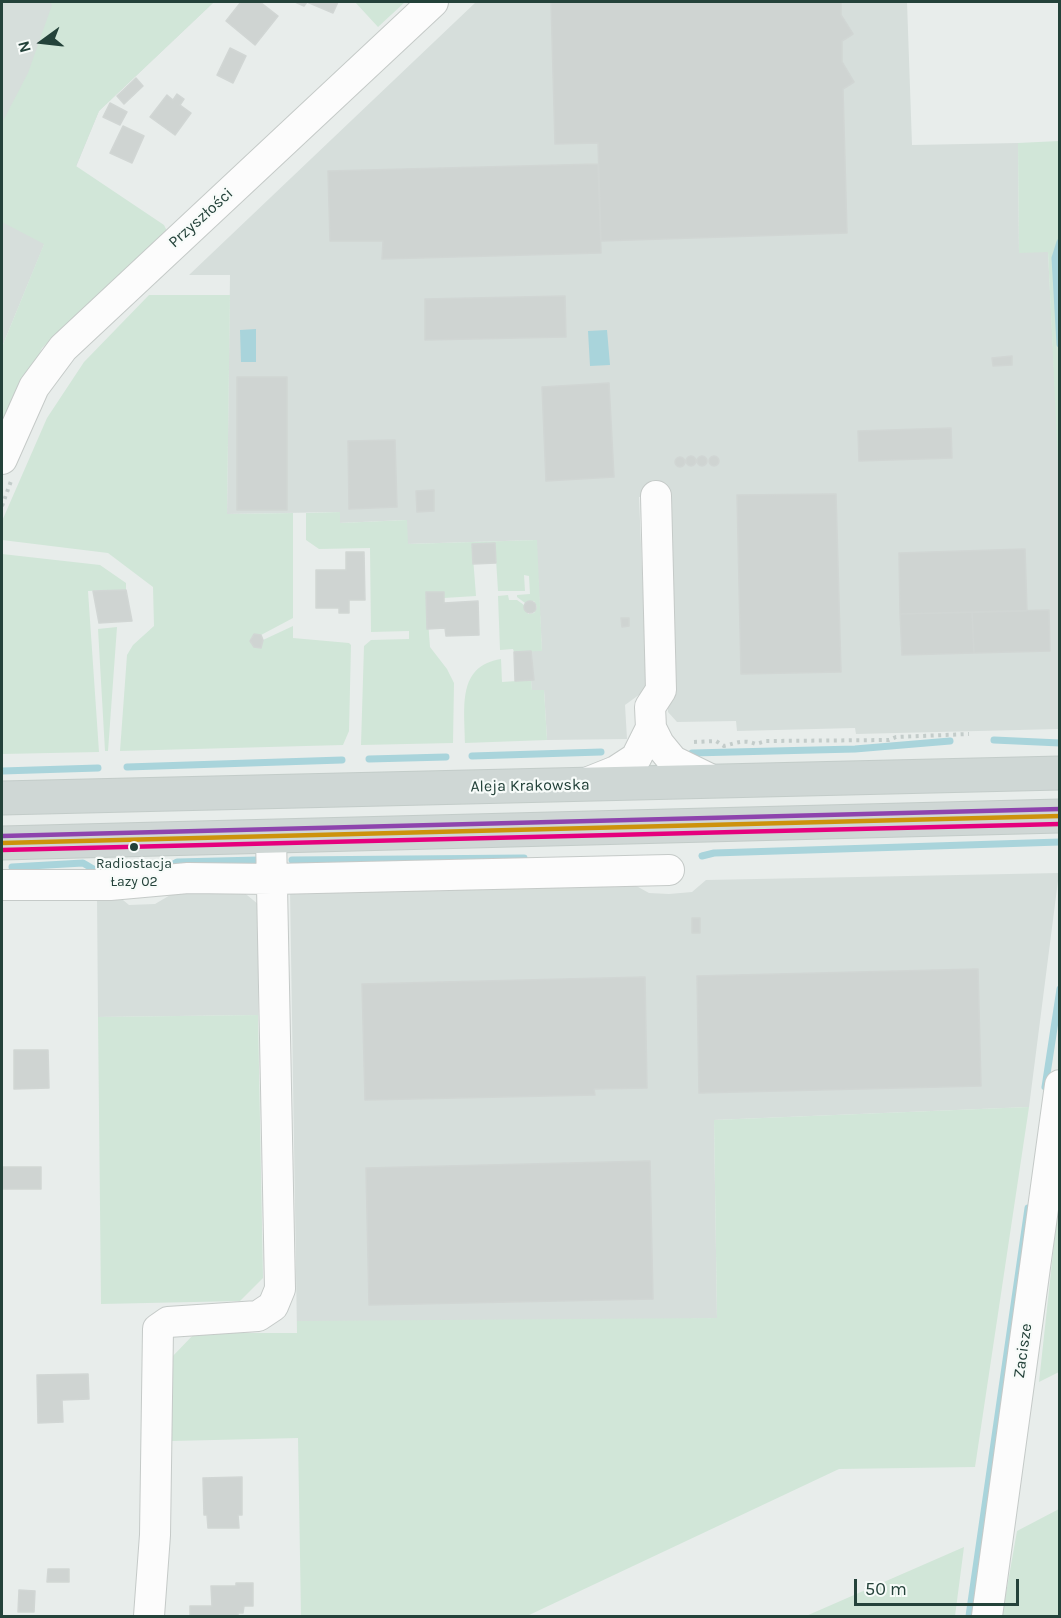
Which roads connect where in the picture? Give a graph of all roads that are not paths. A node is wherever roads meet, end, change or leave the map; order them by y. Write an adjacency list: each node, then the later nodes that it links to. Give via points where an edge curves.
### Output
1 (433, 2): 2 (street, Przyszłości, via 63,348 34,387)
2 (2, 459)
3 (656, 496): 4 (street, via 661,690 650,707)
4 (651, 728): 6 (street, via 666,755); 7 (street, via 636,758)
5 (1059, 773): 6 (main road, Aleja Krakowska)
6 (716, 782): 7 (main road, Aleja Krakowska)
7 (582, 785): 8 (main road, Aleja Krakowska)
8 (2, 798)
9 (1059, 816): 10 (main road)
10 (271, 836): 11 (main road); 13 (street)
11 (2, 843)
12 (669, 870): 13 (street)
13 (273, 879): 14 (street); 16 (street, via 280,1289 273,1306 258,1317 168,1322 158,1329 155,1535)
14 (2, 885)
15 (1059, 1084): 17 (street, Zacisze)
16 (149, 1617)
17 (987, 1617)

